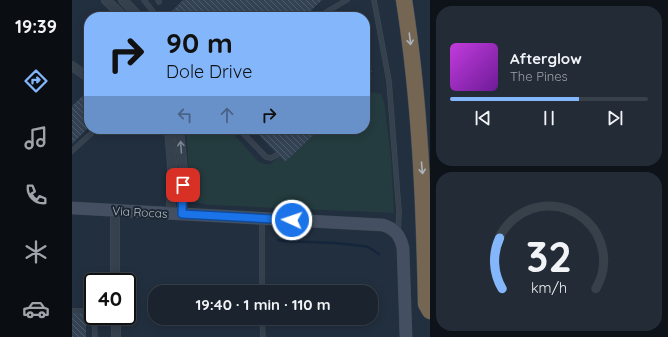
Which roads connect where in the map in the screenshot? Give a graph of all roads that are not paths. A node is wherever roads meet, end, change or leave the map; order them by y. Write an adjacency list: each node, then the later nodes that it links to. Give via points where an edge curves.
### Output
1 (106, 0): 7 (street)
2 (123, 0): 8 (street)
3 (144, 0): 9 (lane)
4 (347, 0): 10 (lane)
5 (374, 0): 23 (lane, via 389,81 399,212)
6 (404, 0): 28 (highway, one-way to 28, via 422,171 426,304)
7 (119, 12)
8 (134, 12)
9 (153, 12)
10 (327, 12)
11 (72, 66): 12 (street)
12 (84, 74)
13 (91, 134): 17 (lane)
14 (169, 134): 21 (street)
15 (179, 134): 21 (street, one-way to 15, via 183,170)
16 (244, 134): 18 (lane, via 266,157)
17 (72, 151)
18 (277, 155)
19 (72, 208): 20 (street, Via Rocas)
20 (115, 210): 21 (street, Via Rocas); 24 (street)
21 (177, 213): 22 (street, Via Rocas)
22 (262, 218): 23 (street, Via Rocas, via 383,225); 25 (lane)
23 (398, 233): 35 (street, via 403,248)
24 (115, 273)
25 (262, 285)
26 (72, 311): 27 (lane)
27 (84, 311)
28 (430, 311)
29 (94, 325): 32 (lane)
30 (116, 325): 33 (street)
31 (262, 325): 34 (lane)
32 (95, 337)
33 (116, 337)
34 (263, 337)
35 (406, 337)

